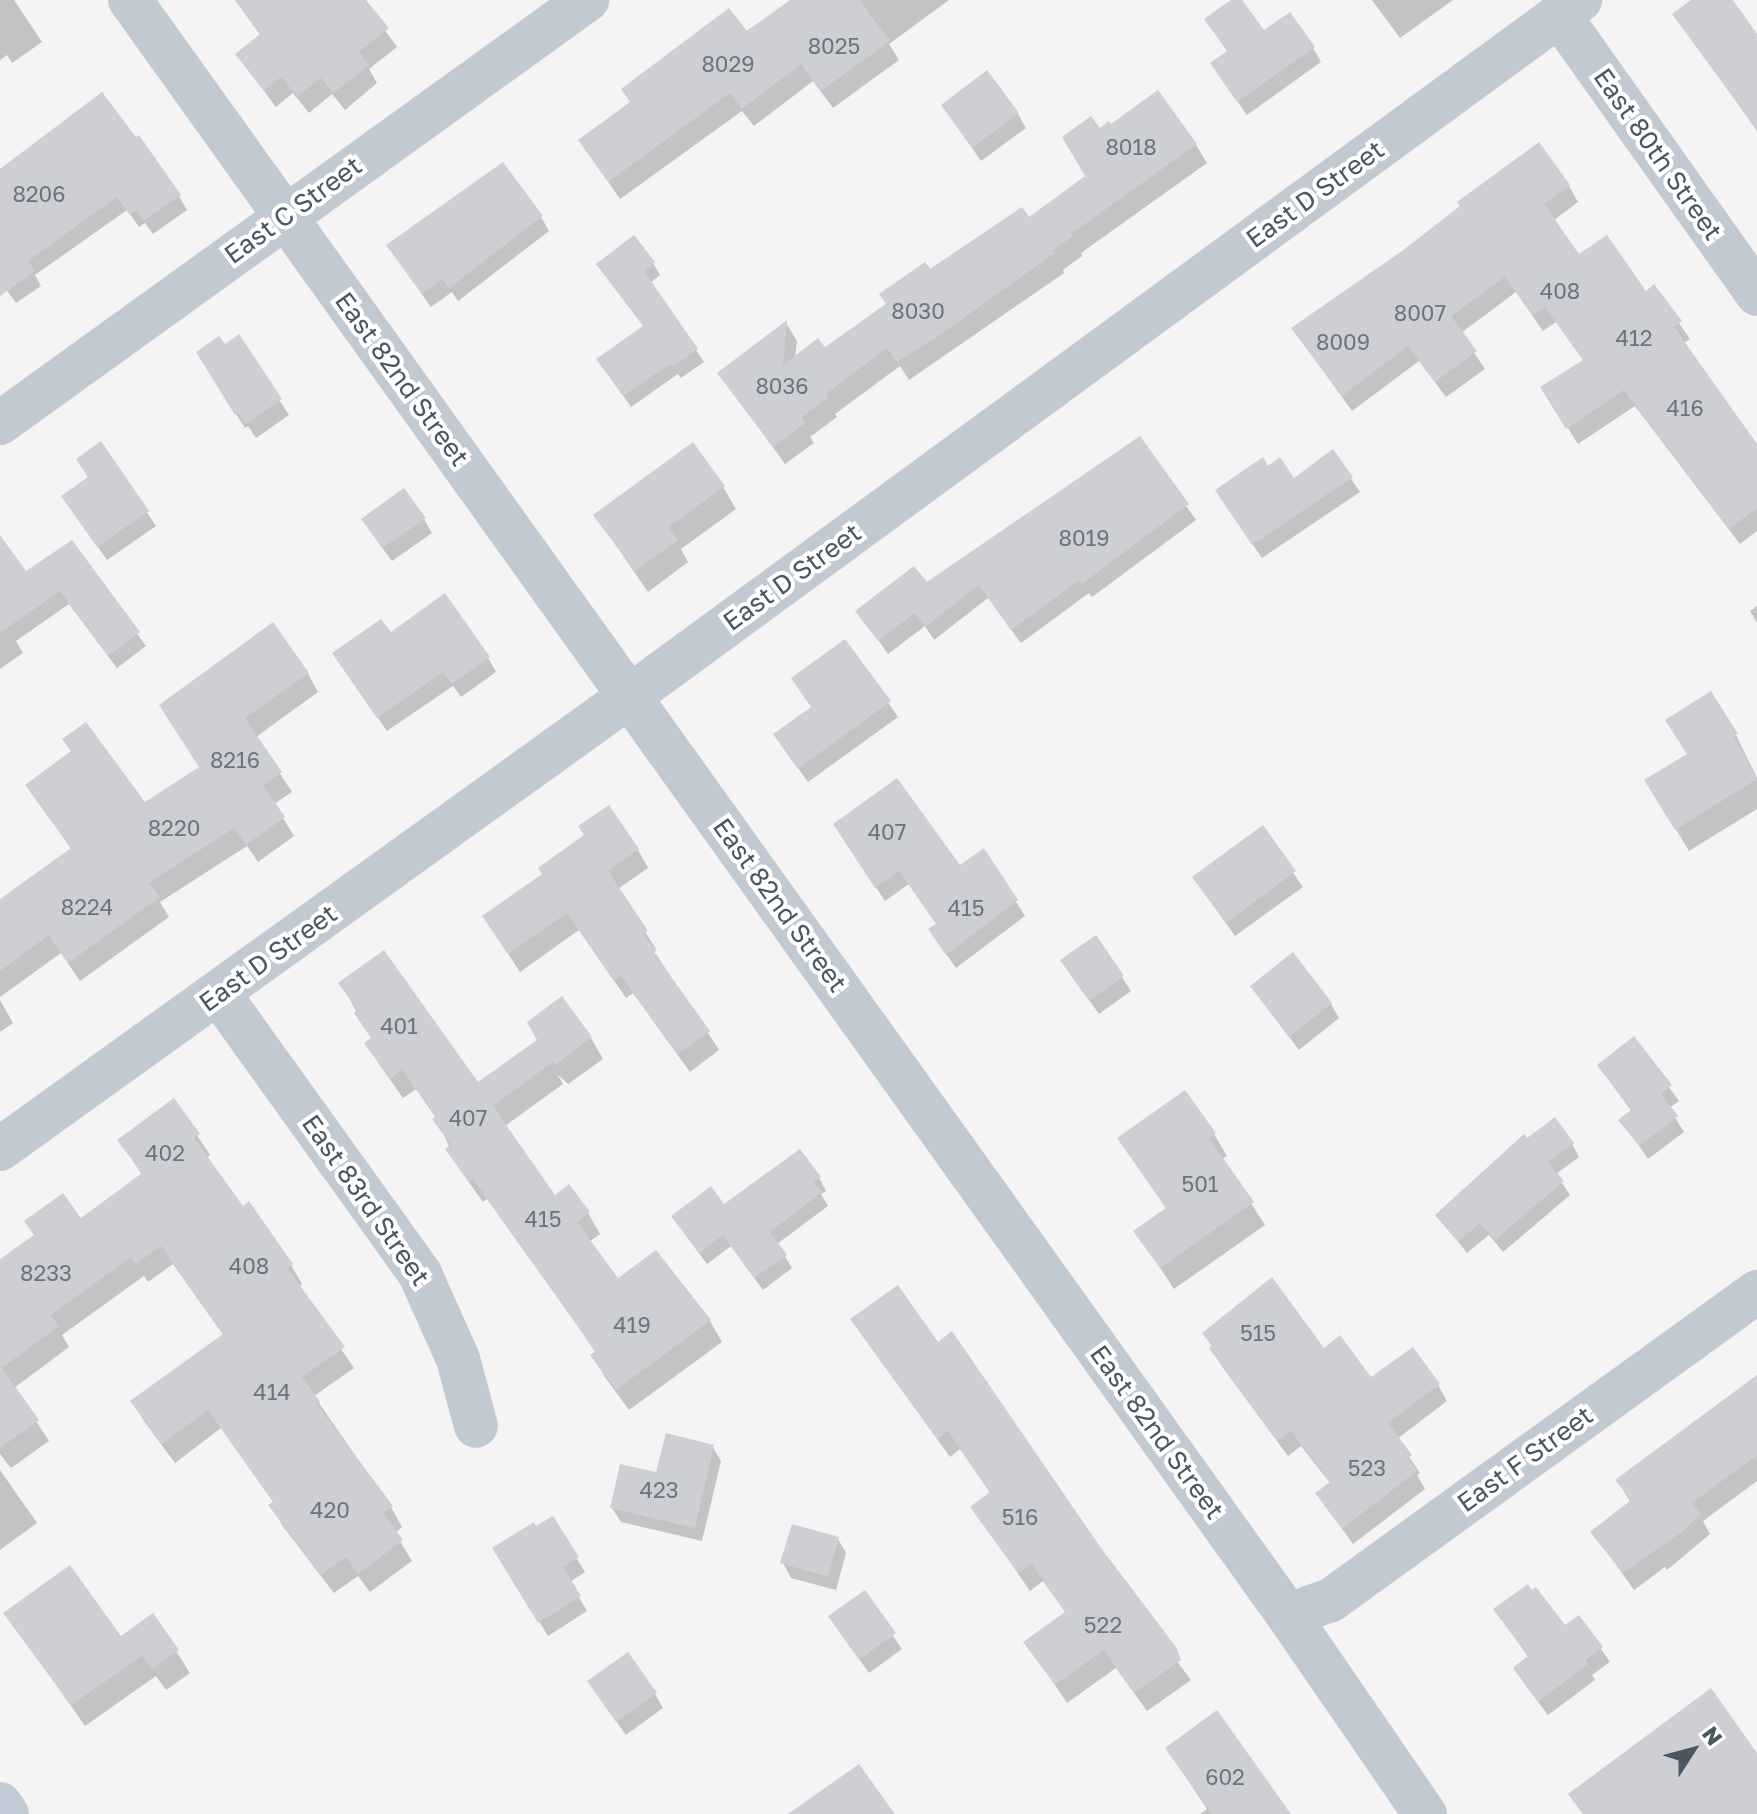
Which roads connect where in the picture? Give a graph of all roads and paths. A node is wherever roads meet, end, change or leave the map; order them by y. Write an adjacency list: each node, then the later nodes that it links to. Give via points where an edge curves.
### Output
1 (130, 0): 4 (street, East 82nd Street)
2 (587, 0): 4 (street, East C Street)
3 (1570, 7): 5 (street, East 80th Street); 7 (street, East D Street)
4 (284, 216): 6 (street, East C Street); 7 (street, East 82nd Street)
5 (1757, 294)
6 (0, 423)
7 (630, 696): 8 (street, East D Street); 12 (street, East 82nd Street)
8 (219, 994): 9 (street, East D Street); 11 (street, East 83rd Street, via 420,1274 458,1359)
9 (0, 1149)
10 (1757, 1292): 12 (street, East F Street, via 1331,1600)
11 (476, 1426)
12 (1288, 1615): 15 (street, East 82nd Street)
13 (0, 1804): 14 (street)
14 (7, 1814)
15 (1425, 1814)

